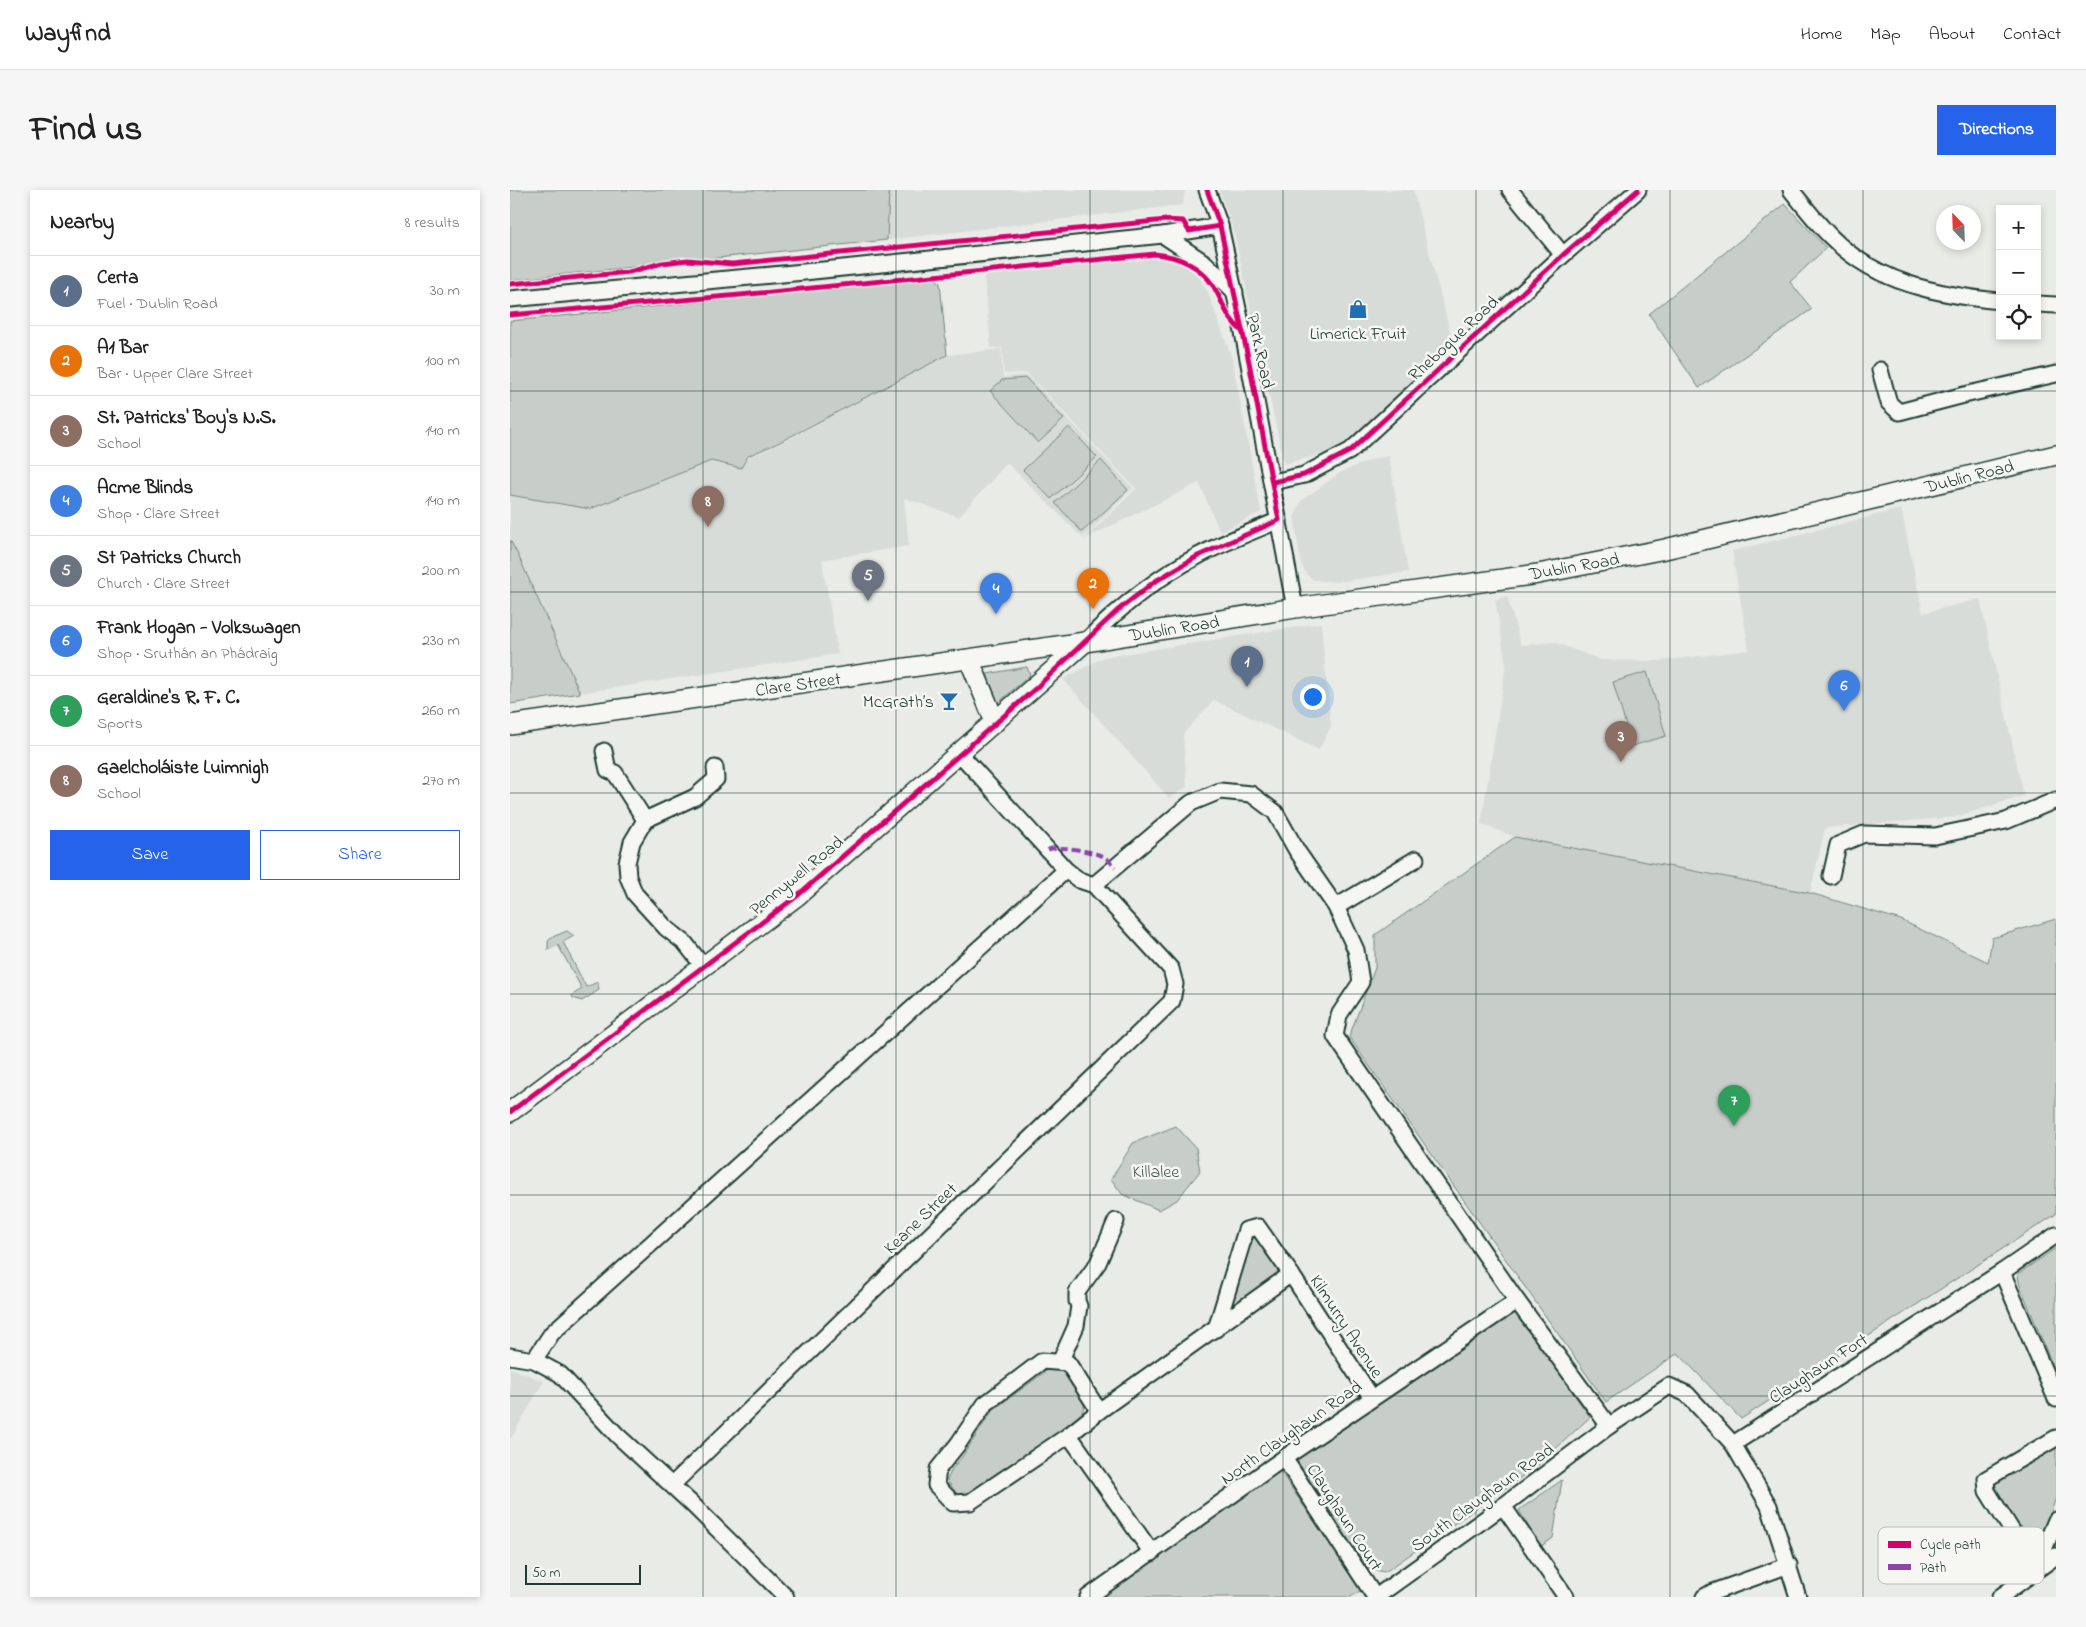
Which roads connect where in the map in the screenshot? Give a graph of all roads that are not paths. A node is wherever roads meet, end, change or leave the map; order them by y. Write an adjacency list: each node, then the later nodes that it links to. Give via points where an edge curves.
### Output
1 (1207, 190): 5 (street, Park Road)
2 (1510, 190): 7 (street)
3 (1638, 190): 7 (street, Rhebogue Road)
4 (1791, 190): 10 (street, via 1832,238 1863,263 1892,279 1960,297)
5 (1220, 226): 6 (street); 8 (street, Park Road)
6 (1163, 235): 8 (street, via 1205,263); 9 (street)
7 (1563, 255): 16 (street, Rhebogue Road, via 1350,451 1304,475)
8 (1234, 292): 16 (street, Park Road)
9 (510, 299)
10 (1996, 301)
11 (2041, 304): 12 (street)
12 (2056, 305)
13 (1880, 370): 14 (street, via 1889,403 1899,412)
14 (2056, 374)
15 (2056, 455): 18 (main road, Dublin Road, via 1665,549 1538,574)
16 (1273, 482): 17 (street, Park Road)
17 (1279, 520): 18 (street, Park Road); 19 (street, via 1198,556 1154,582)
18 (1295, 608): 19 (main road, Dublin Road)
19 (1085, 642): 20 (main road, Clare Street); 21 (main road, Pennywell Road)
20 (969, 659): 21 (main road); 22 (main road, Clare Street)
21 (995, 722): 24 (main road, Pennywell Road)
22 (510, 725)
23 (604, 751): 27 (street, via 608,770 615,773)
24 (960, 754): 29 (street); 33 (main road, Pennywell Road, via 797,896)
25 (715, 768): 27 (street, via 716,779 695,797)
26 (2056, 800): 30 (street, via 2006,822 1935,836 1864,834 1838,845)
27 (645, 820): 33 (street, via 632,842 627,862 635,894 666,928 685,943)
28 (1416, 860): 32 (street)
29 (1066, 870): 31 (street, via 1079,880); 42 (street, via 552,1333)
30 (1830, 876)
31 (1094, 885): 32 (street, via 1191,803 1220,791 1251,794 1275,812 1297,851); 52 (street, Keane Street, via 1171,969 1174,984 1172,1001)
32 (1336, 907): 39 (street, via 1356,950 1361,982 1339,1015 1335,1036)
33 (702, 966): 34 (main road, Pennywell Road)
34 (510, 1112)
35 (1116, 1221): 43 (street, via 1098,1263 1078,1292 1076,1326)
36 (2056, 1235): 37 (street, Claughaun Fort)
37 (2002, 1272): 45 (street); 50 (street, Claughaun Fort)
38 (1291, 1274): 40 (street, Kilmurry Avenue); 40 (street, Kilmurry Avenue, via 1258,1227 1246,1230); 44 (street, Kilmurry Avenue)
39 (1517, 1300): 44 (street, North Claughaun Road); 47 (street)
40 (1216, 1329): 46 (street, Kilmurry Avenue)
41 (510, 1356): 42 (street)
42 (534, 1360): 52 (street, via 560,1374 617,1435)
43 (1060, 1362): 46 (street, via 1068,1363); 48 (street, Kilmurry Avenue, via 1042,1361 985,1404 938,1469 936,1485 954,1503 970,1502)
44 (1372, 1398): 51 (street, North Claughaun Road)
45 (2056, 1399)
46 (1099, 1411): 48 (street, Kilmurry Avenue)
47 (1609, 1426): 50 (street, via 1669,1386 1687,1394); 53 (street, South Claughaun Road)
48 (1069, 1435): 57 (street)
49 (2056, 1438): 55 (street, via 1986,1479 1987,1491)
50 (1733, 1444): 60 (street, via 1769,1506)
51 (1284, 1458): 57 (street, North Claughaun Road); 65 (street, Claughaun Court)
52 (672, 1486): 63 (street)
53 (1504, 1506): 65 (street, South Claughaun Road); 66 (street)
54 (2056, 1520): 56 (street)
55 (2010, 1527)
56 (2044, 1549)
57 (1152, 1553): 64 (street, North Claughaun Road)
58 (2056, 1556): 59 (street)
59 (2044, 1564)
60 (1789, 1565): 67 (street, via 1710,1592); 68 (street)
61 (2020, 1584): 62 (street)
62 (2009, 1594)
63 (786, 1597)
64 (1088, 1597)
65 (1376, 1597)
66 (1566, 1597)
67 (1704, 1597)
68 (1798, 1597)

